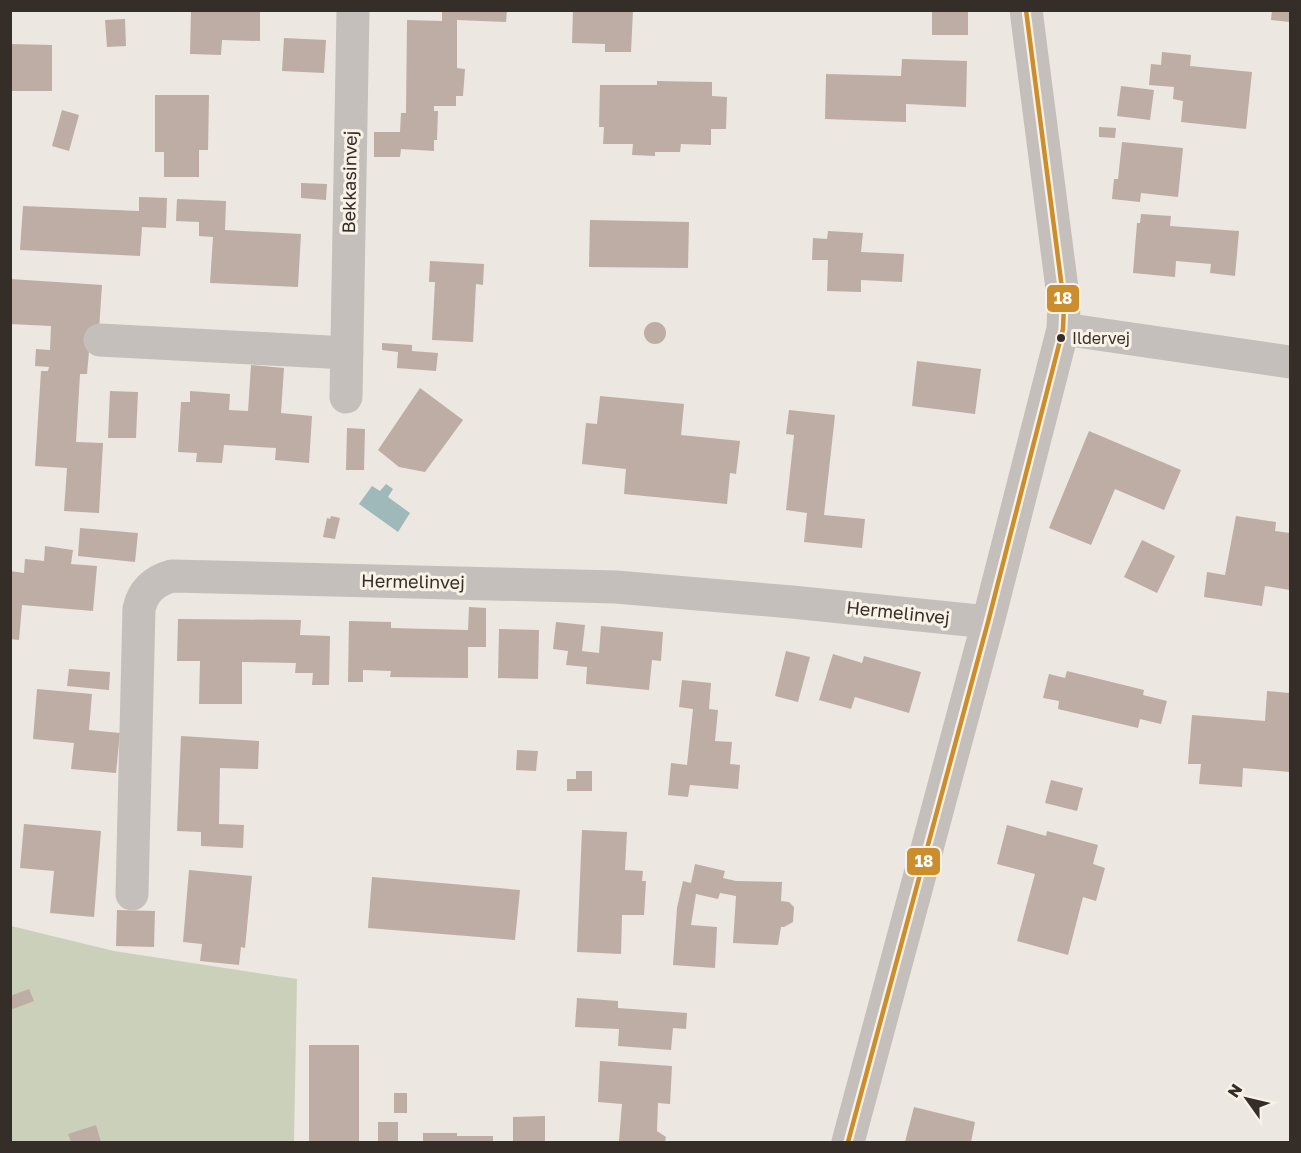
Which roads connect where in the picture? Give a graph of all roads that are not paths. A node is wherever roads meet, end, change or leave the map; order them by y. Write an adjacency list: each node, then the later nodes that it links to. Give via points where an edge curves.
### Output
1 (353, 10): 5 (street, Bekkasinvej)
2 (1026, 10): 3 (street, via 1064,304)
3 (1063, 329): 6 (street); 8 (street)
4 (100, 340): 5 (street)
5 (347, 353): 7 (street, Bekkasinvej)
6 (1290, 362)
7 (346, 397)
8 (988, 622): 9 (street, Hermelinvej, via 616,587 172,576 159,579 149,587 139,609); 10 (street)
9 (132, 894)
10 (848, 1143)

